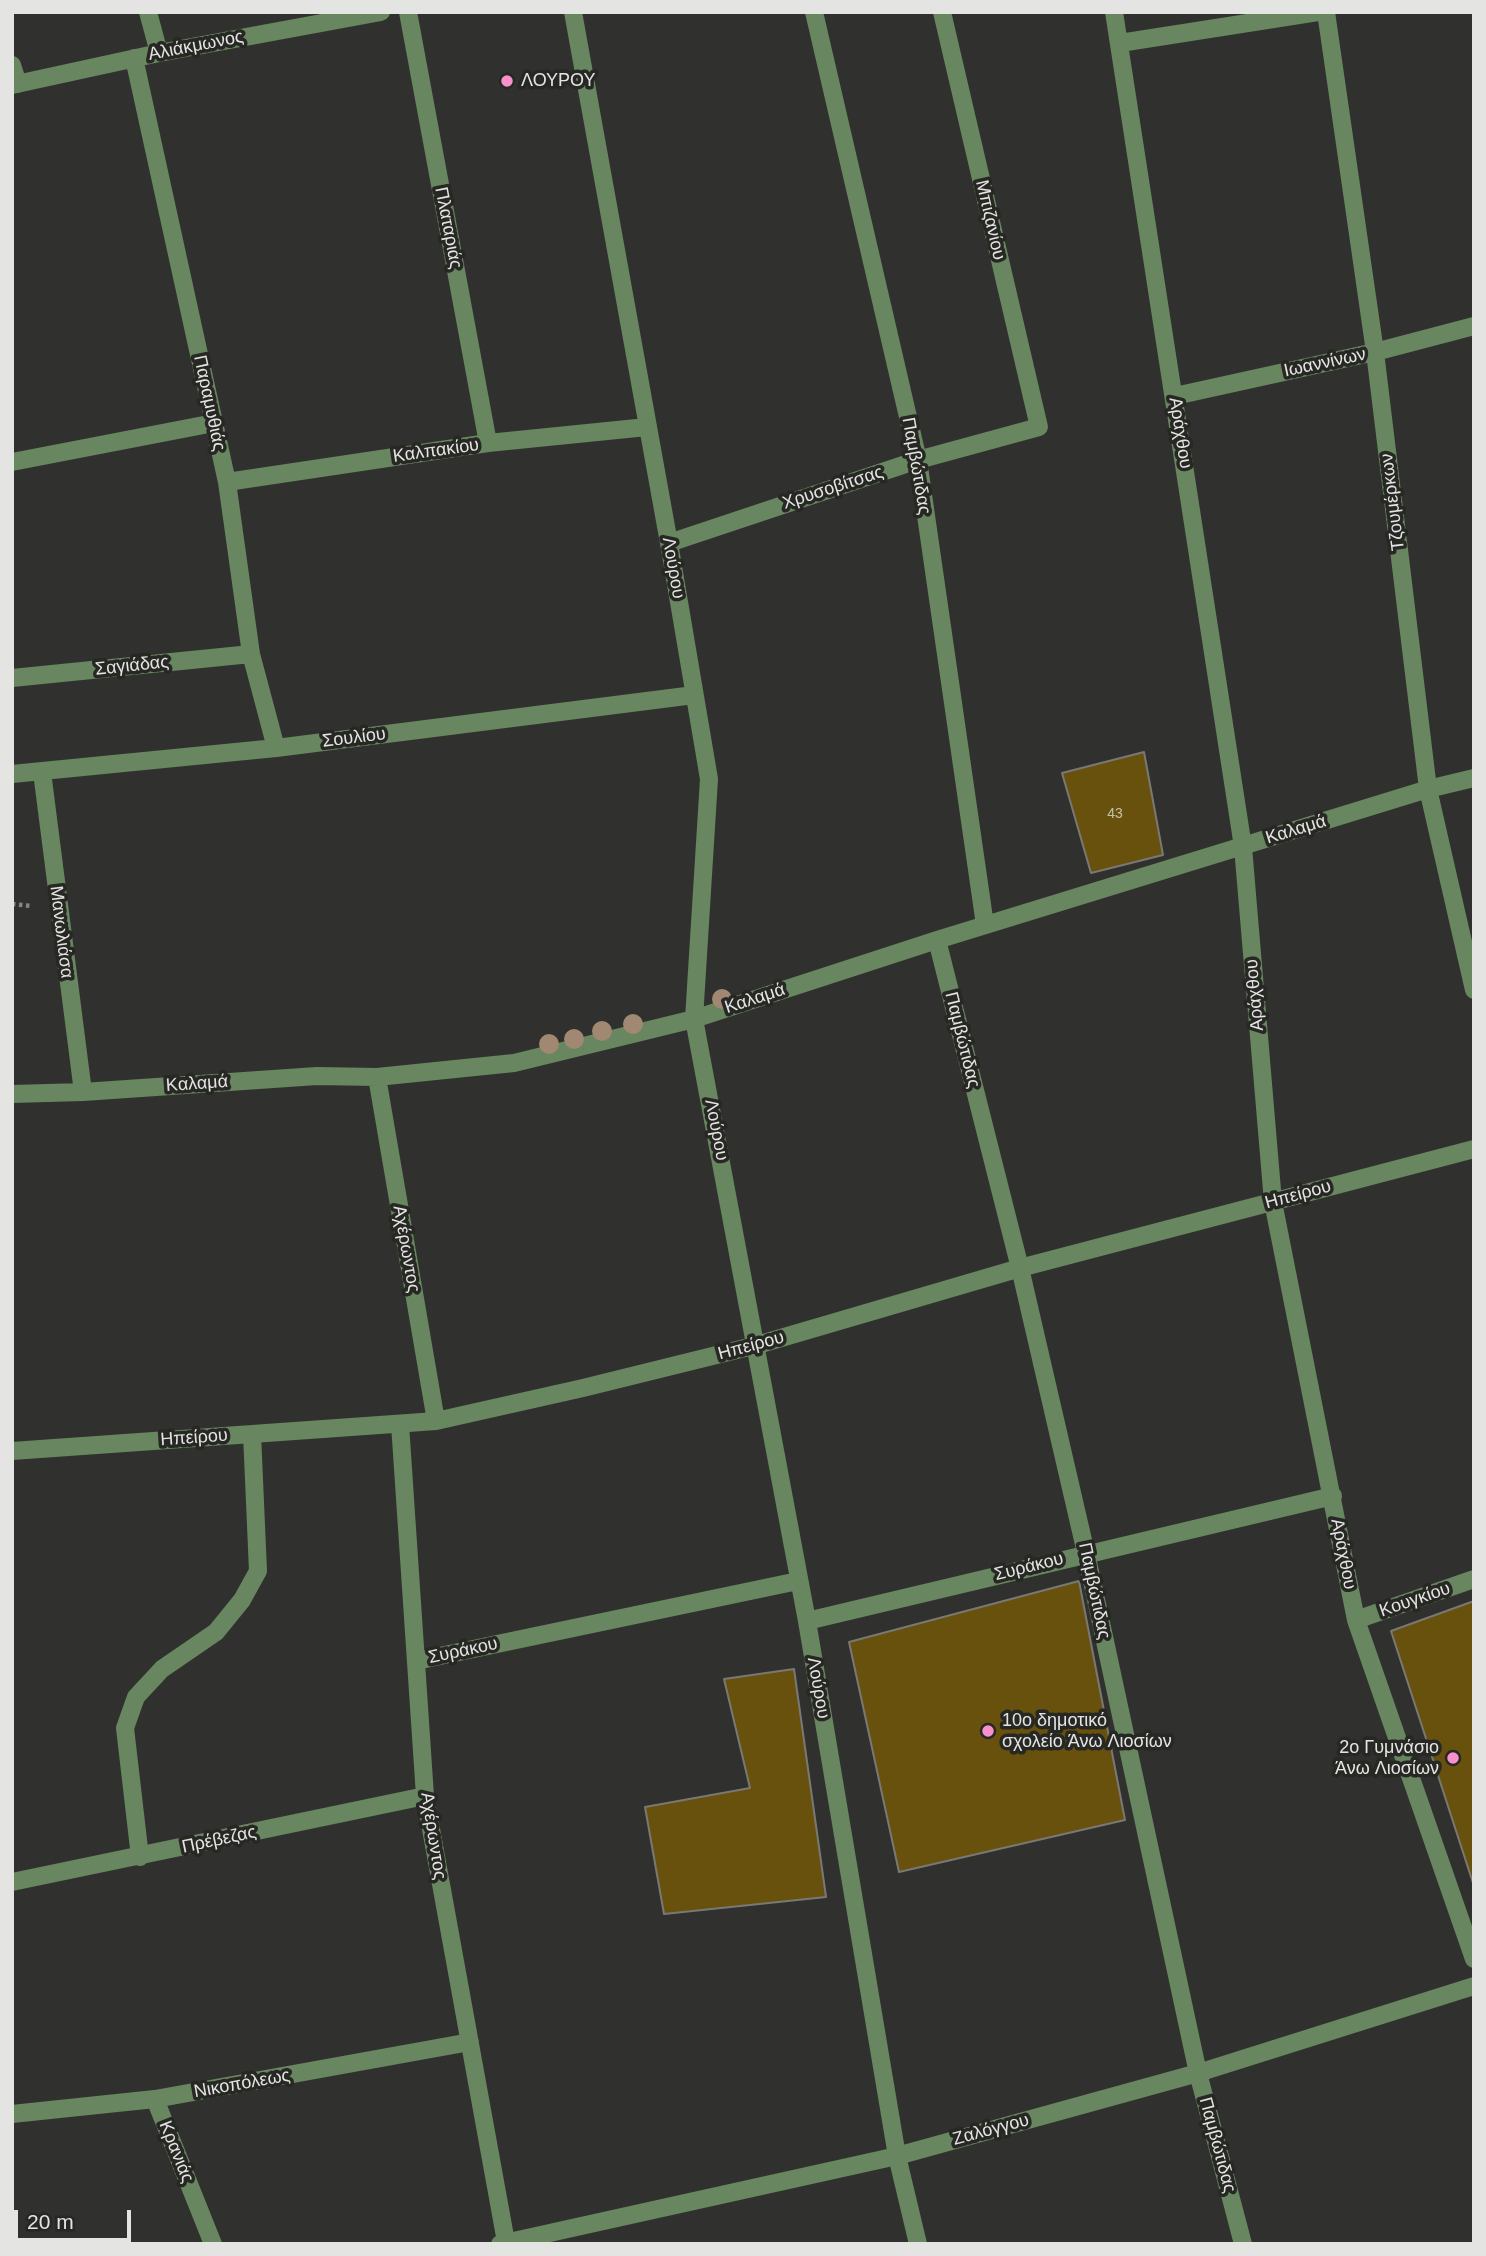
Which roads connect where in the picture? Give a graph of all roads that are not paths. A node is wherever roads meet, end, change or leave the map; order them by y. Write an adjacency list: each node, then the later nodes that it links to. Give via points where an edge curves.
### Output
1 (148, 12): 12 (street)
2 (381, 12): 10 (street, Αλιάκμωνος)
3 (408, 12): 22 (street, Πλαταριάς)
4 (573, 12): 20 (street, Λούρου)
5 (814, 12): 23 (street, Παμβώτιδας)
6 (942, 12): 21 (street, Μπιζανίου)
7 (1114, 12): 11 (street, Αράχθου)
8 (1318, 12): 11 (street)
9 (1326, 12): 17 (street, Τζουμέρκων)
10 (355, 14): 12 (street, Αλιάκμωνος)
11 (1120, 43): 18 (street, Αράχθου)
12 (159, 52): 13 (street, Αλιάκμωνος)
13 (134, 58): 15 (street, Αλιάκμωνος); 19 (street, Παραμυθιάς)
14 (12, 65): 15 (street)
15 (15, 84)
16 (1474, 326): 17 (street, Ιωαννίνων)
17 (1375, 352): 18 (street, Ιωαννίνων); 34 (street, Τζουμέρκων)
18 (1175, 396): 35 (street, Αράχθου)
19 (214, 423): 24 (street); 25 (street, Παραμυθιάς)
20 (647, 427): 22 (street, Καλπακίου); 26 (street, Λούρου)
21 (1039, 427): 23 (street, Χρυσοβίτσας)
22 (488, 443): 25 (street, Καλπακίου)
23 (918, 460): 26 (street, Χρυσοβίτσας); 36 (street, Παμβώτιδας)
24 (12, 462)
25 (227, 482): 27 (street, Παραμυθιάς)
26 (669, 543): 29 (street, Λούρου)
27 (251, 654): 28 (street, Σαγιάδας); 30 (street, Παραμυθιάς)
28 (12, 678)
29 (694, 695): 30 (street, Σουλίου); 39 (street, Λούρου, via 709,779)
30 (276, 748): 31 (street, Σουλίου)
31 (42, 772): 32 (street, Σουλίου); 41 (street, Μανωλιάσα)
32 (12, 774)
33 (1474, 778): 34 (street, Καλαμά)
34 (1427, 789): 35 (street, Καλαμά); 38 (street, Τζουμέρκων)
35 (1242, 847): 36 (street, Καλαμά); 44 (street, Αράχθου)
36 (985, 925): 37 (street, Καλαμά)
37 (937, 940): 39 (street, Καλαμά); 45 (street, Παμβώτιδας)
38 (1474, 990)
39 (694, 1019): 40 (street, Καλαμά, via 514,1063); 46 (street, Λούρου)
40 (377, 1077): 41 (street, Καλαμά, via 317,1076); 47 (street, Αχέρωντος)
41 (83, 1092): 42 (street, Καλαμά)
42 (12, 1094)
43 (1474, 1149): 44 (street, Ηπείρου)
44 (1273, 1202): 45 (street, Ηπείρου); 51 (street, Αράχθου)
45 (1020, 1268): 46 (street, Ηπείρου); 52 (street, Παμβώτιδας)
46 (757, 1345): 47 (street, Ηπείρου); 54 (street, Λούρου)
47 (436, 1420): 48 (street, Ηπείρου)
48 (400, 1424): 49 (street, Ηπείρου); 57 (street, Αχέρωντος)
49 (252, 1434): 50 (street, Ηπείρου); 59 (street, via 258,1571 216,1632 162,1668 136,1697 125,1728)
50 (12, 1451)
51 (1332, 1496): 52 (street, Συράκου); 55 (street, Αράχθου)
52 (1086, 1553): 56 (street, Συράκου); 64 (street, Παμβώτιδας)
53 (1474, 1579): 55 (street, Κουγκίου)
54 (798, 1581): 56 (street, Λούρου); 57 (street, Συράκου)
55 (1356, 1620): 61 (street, Αράχθου)
56 (807, 1621): 67 (street, Λούρου)
57 (416, 1661): 58 (street, Αχέρωντος)
58 (425, 1796): 59 (street, Πρέβεζας); 63 (street, Αχέρωντος)
59 (140, 1857): 60 (street, Πρέβεζας)
60 (12, 1882)
61 (1474, 1959)
62 (1474, 1986): 64 (street, Ζαλόγγου)
63 (470, 2042): 65 (street, Νικοπόλεως); 68 (street, Αχέρωντος)
64 (1198, 2073): 67 (street, Ζαλόγγου); 71 (street, Παμβώτιδας)
65 (155, 2099): 66 (street, Νικοπόλεως); 69 (street, Κρανιάς)
66 (12, 2114)
67 (897, 2155): 68 (street, Ζαλόγγου); 70 (street, Λούρου)
68 (503, 2243)
69 (214, 2244)
70 (918, 2244)
71 (1243, 2244)

